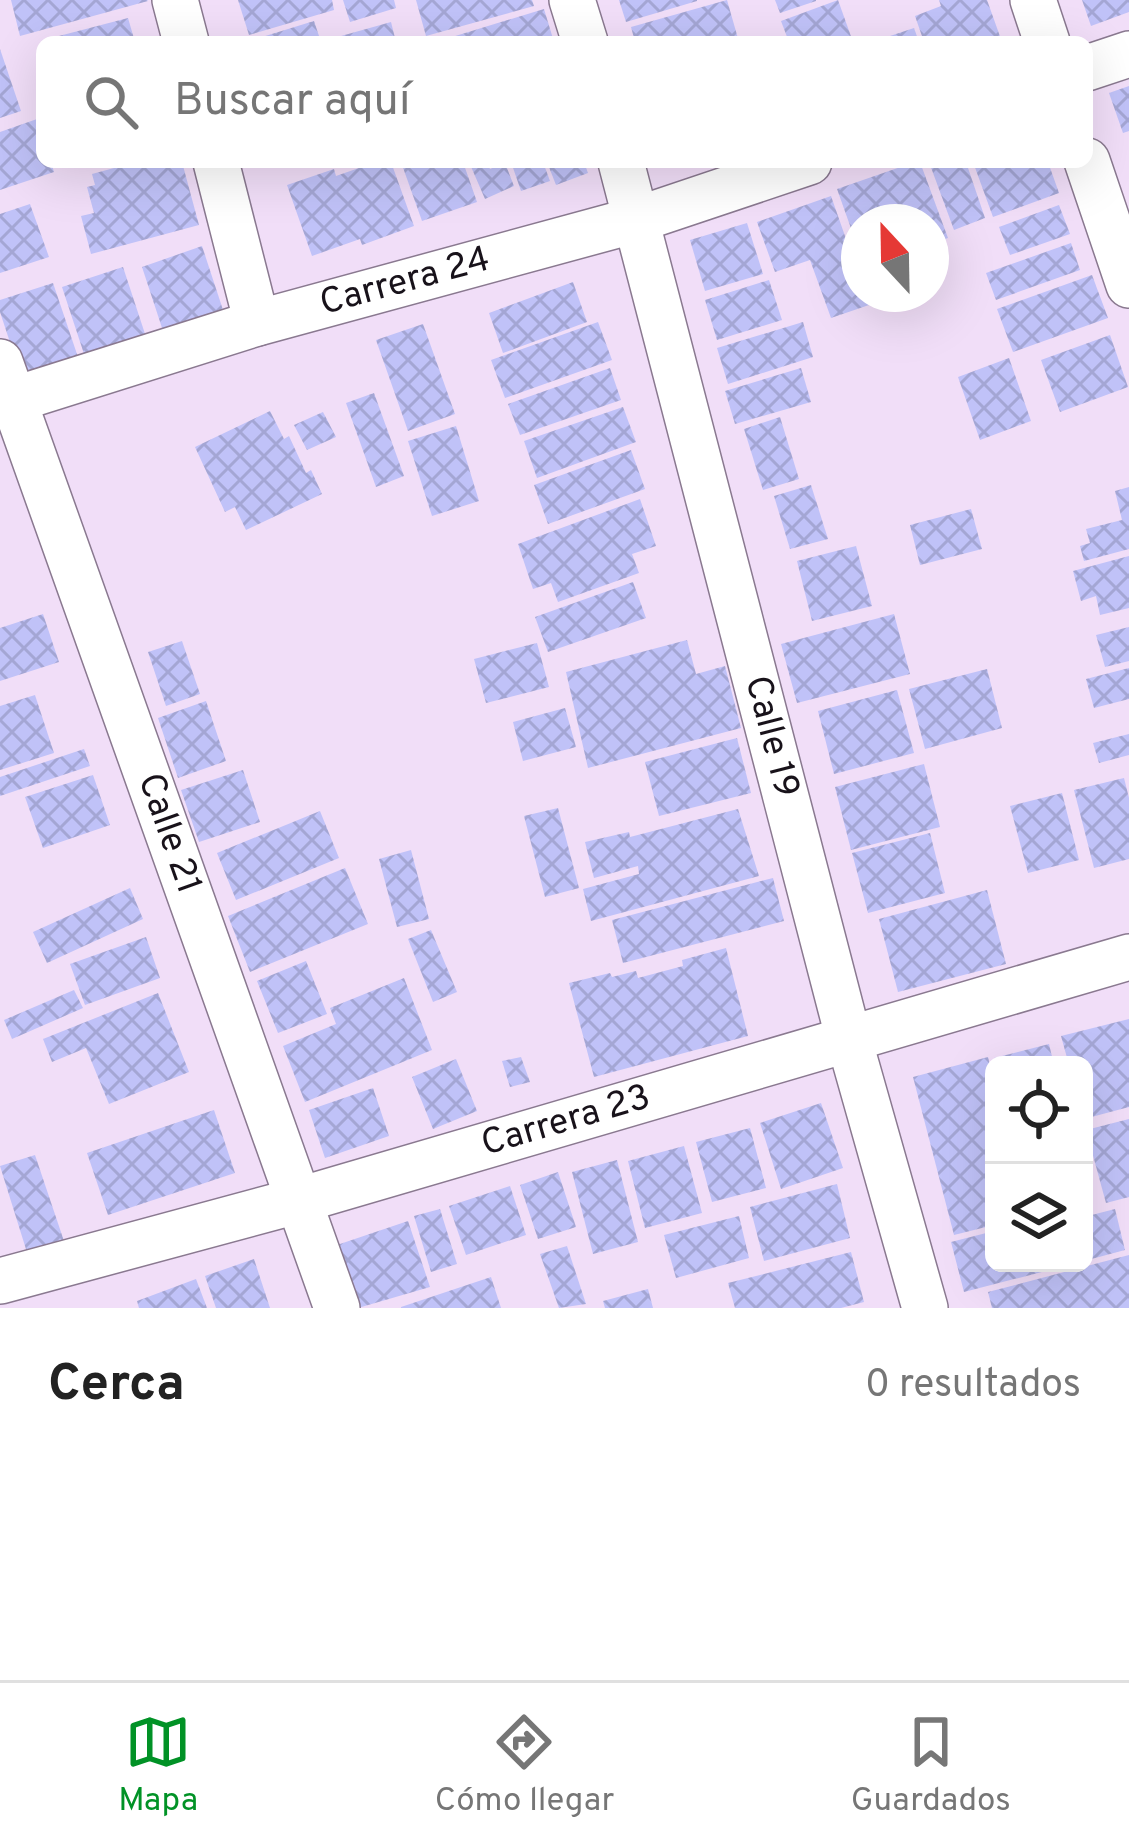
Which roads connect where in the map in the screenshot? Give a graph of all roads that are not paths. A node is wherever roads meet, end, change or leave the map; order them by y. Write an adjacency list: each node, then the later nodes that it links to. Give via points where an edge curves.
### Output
1 (175, 0): 4 (street)
2 (572, 0): 5 (street)
3 (1033, 0): 6 (street)
4 (184, 36)
5 (583, 36)
6 (1045, 36)
7 (1129, 54): 8 (street)
8 (1093, 66)
9 (218, 168): 15 (street)
10 (623, 168): 13 (street, Calle 19)
11 (791, 168): 13 (street, Carrera 24)
12 (1089, 168): 14 (street)
13 (639, 219): 15 (street, Carrera 24); 18 (street, Calle 19)
14 (1129, 285)
15 (257, 323): 16 (street, Carrera 24)
16 (5, 388): 19 (street, Calle 21)
17 (1129, 957): 18 (street, Carrera 23)
18 (848, 1036): 19 (street, Carrera 23); 22 (street, Calle 19)
19 (300, 1200): 20 (street, Carrera 23); 21 (street, Calle 21)
20 (0, 1281)
21 (338, 1308)
22 (925, 1308)

